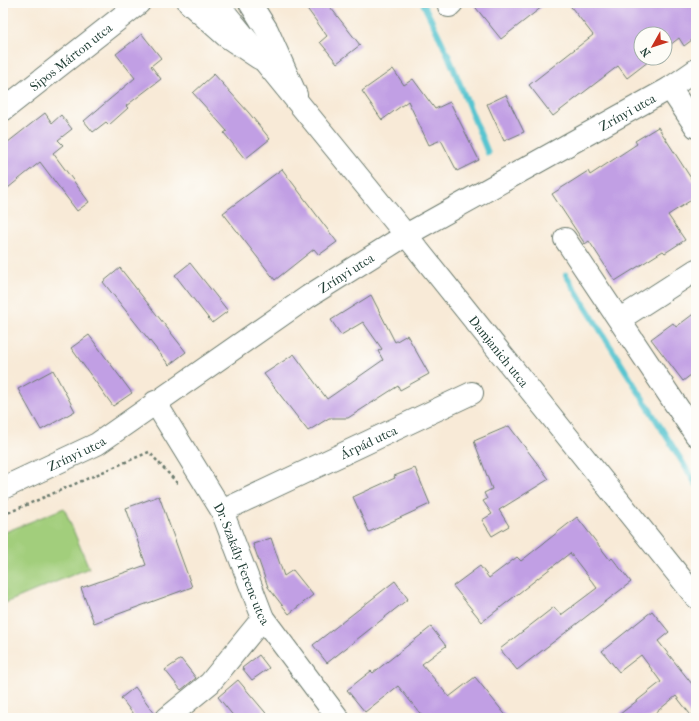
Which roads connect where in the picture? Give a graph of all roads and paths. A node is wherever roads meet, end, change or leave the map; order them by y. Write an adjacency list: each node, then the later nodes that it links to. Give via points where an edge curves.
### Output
1 (138, 3): 9 (street, Sipos Márton utca)
2 (189, 3): 5 (street, Damjanich utca, via 226,36)
3 (217, 3): 5 (street, Damjanich utca)
4 (250, 3): 8 (street, Damjanich utca, via 267,30)
5 (264, 61): 8 (street, Damjanich utca)
6 (696, 70): 7 (street, Zrínyi utca)
7 (670, 88): 10 (street); 11 (street, Zrínyi utca)
8 (300, 105): 11 (street, Damjanich utca)
9 (3, 110)
10 (696, 127)
11 (406, 235): 16 (street, Zrínyi utca, via 308,296); 22 (street, Damjanich utca)
12 (565, 239): 14 (street)
13 (696, 270): 14 (street)
14 (620, 319): 17 (street)
15 (472, 393): 20 (street, Árpád utca)
16 (155, 402): 19 (street, Zrínyi utca, via 97,444); 20 (street, Dr. Szakály Ferenc utca)
17 (696, 435)
18 (180, 486): 21 (path, via 149,452)
19 (3, 488)
20 (222, 511): 23 (street, Dr. Szakály Ferenc utca)
21 (3, 515)
22 (696, 597)
23 (263, 618): 24 (street, via 210,684); 25 (street, Dr. Szakály Ferenc utca)
24 (167, 718)
25 (338, 718)

